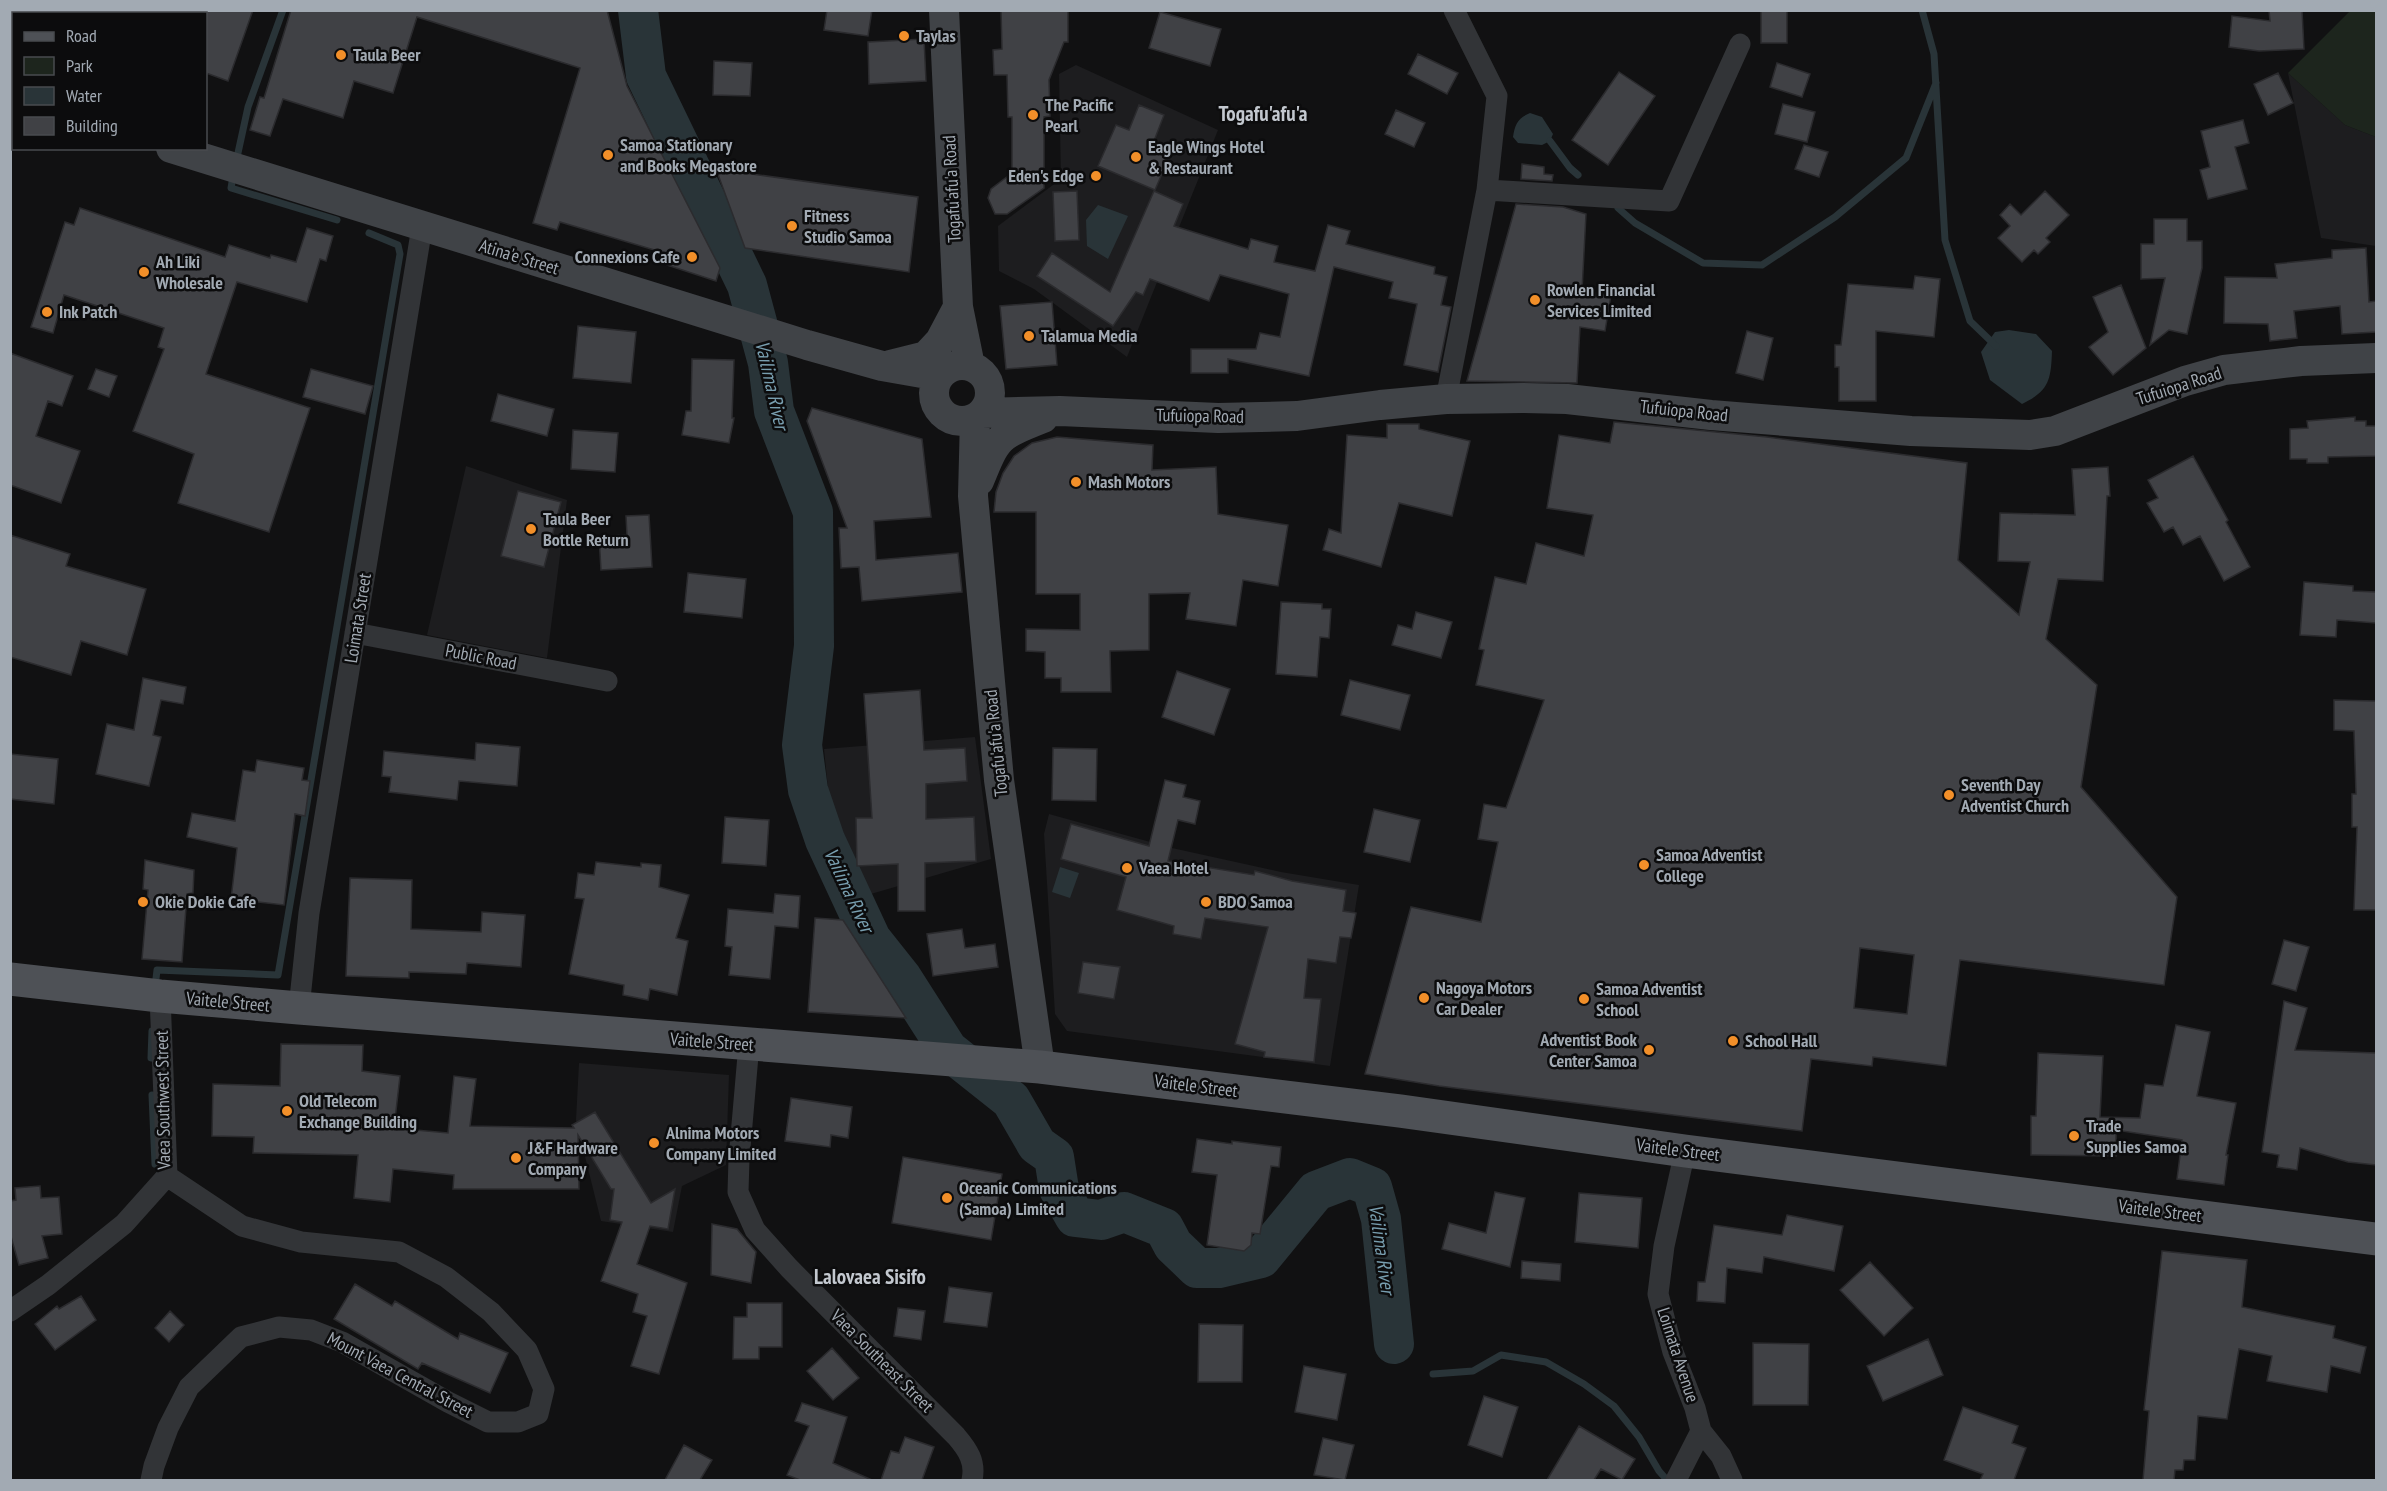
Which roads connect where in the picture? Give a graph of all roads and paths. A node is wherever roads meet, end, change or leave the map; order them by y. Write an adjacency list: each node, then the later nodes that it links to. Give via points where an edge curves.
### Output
1 (944, 10): 7 (main road, Togafu'afu'a Road)
2 (1454, 10): 5 (street, via 1497,96)
3 (1740, 44): 5 (street, via 1670,201)
4 (177, 150): 6 (main road, Atina'e Street)
5 (1487, 190): 11 (street)
6 (422, 227): 9 (main road, Atina'e Street); 14 (street, Loimata Street)
7 (958, 307): 9 (main road, via 940,342 926,356); 10 (main road, Togafu'afu'a Road)
8 (2376, 358): 11 (main road, Tufuiopa Road, via 2224,370 2055,431 2030,435 1911,431 1568,399)
9 (882, 366): 10 (main road)
10 (960, 393): 12 (main road, Tufuiopa Road); 13 (main road, Togafu'afu'a Road)
11 (1446, 399): 12 (main road, Tufuiopa Road, via 1297,416 1229,418)
12 (1060, 411): 13 (main road, via 1006,433 992,449)
13 (972, 496): 20 (main road, Togafu'afu'a Road, via 999,780)
14 (355, 633): 15 (street, Public Road); 18 (street, Loimata Street, via 309,913)
15 (607, 681)
16 (10, 979): 17 (main road, Vaitele Street)
17 (160, 996): 18 (main road, Vaitele Street); 22 (street, Vaea Southwest Street)
18 (299, 1008): 19 (main road, Vaitele Street)
19 (749, 1044): 20 (main road, Vaitele Street); 28 (street, Vaea Southeast Street, via 738,1192 755,1230 971,1453)
20 (1033, 1066): 21 (main road, Vaitele Street)
21 (1685, 1151): 23 (main road, Vaitele Street); 25 (street, Loimata Avenue, via 1664,1246 1658,1294 1673,1352)
22 (167, 1176): 24 (street, Vaea Southwest Street, via 124,1224 48,1286); 27 (street, Mount Vaea Central Street, via 242,1226 301,1242 399,1252 446,1276 491,1312 527,1350 544,1389 538,1414 518,1422 488,1422 342,1342 312,1330 279,1327 242,1337 189,1386 168,1428)
23 (2376, 1239)
24 (10, 1311)
25 (1701, 1431): 26 (street); 29 (street, Loimata Avenue, via 1721,1456)
26 (1680, 1472)
27 (151, 1480)
28 (972, 1480)
29 (1732, 1480)

